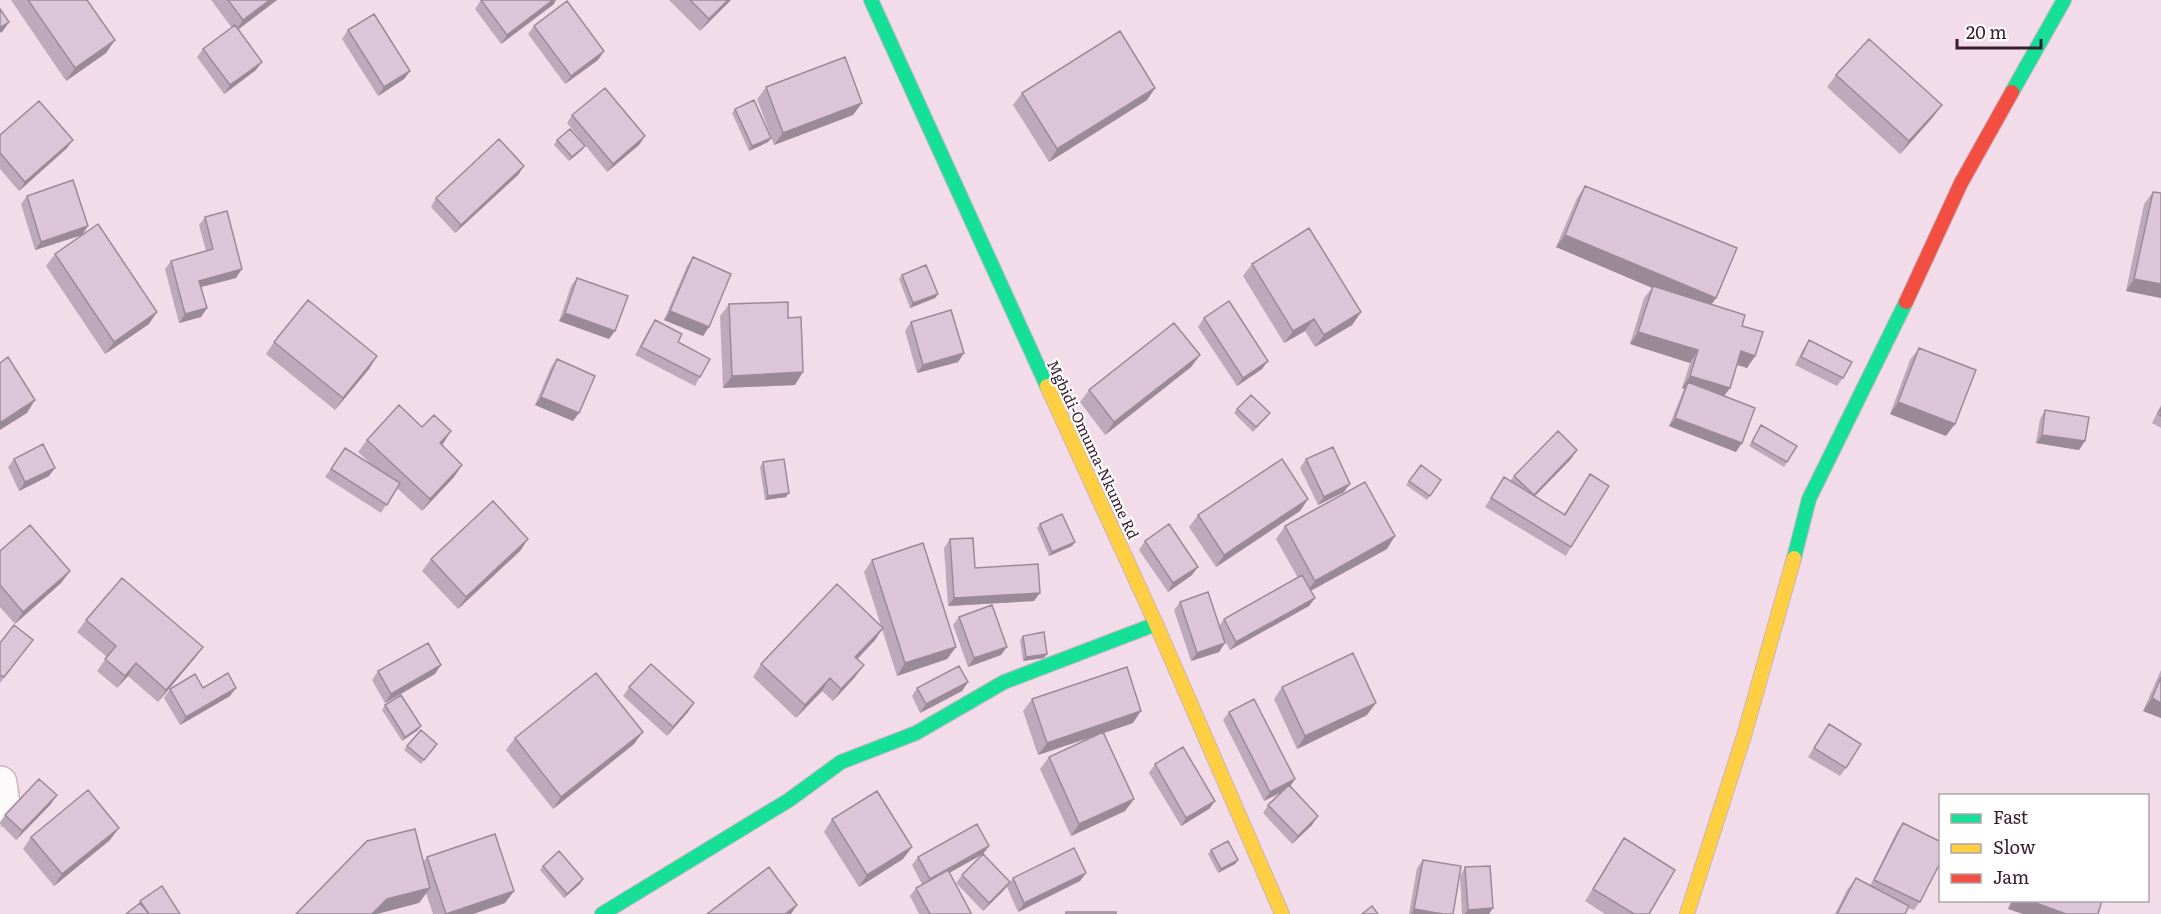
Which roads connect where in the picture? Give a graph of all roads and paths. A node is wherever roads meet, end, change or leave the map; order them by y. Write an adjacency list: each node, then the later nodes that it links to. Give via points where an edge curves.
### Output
1 (870, 0): 3 (street, Mgbidi-Omuma-Nkume Rd)
2 (2064, 0): 8 (street, via 1961,183 1809,499 1744,736)
3 (1156, 624): 6 (street, via 1004,682 916,734 841,762 789,800); 7 (street, Mgbidi-Omuma-Nkume Rd)
4 (0, 783): 5 (street)
5 (0, 809)
6 (602, 914)
7 (1282, 914)
8 (1687, 914)

